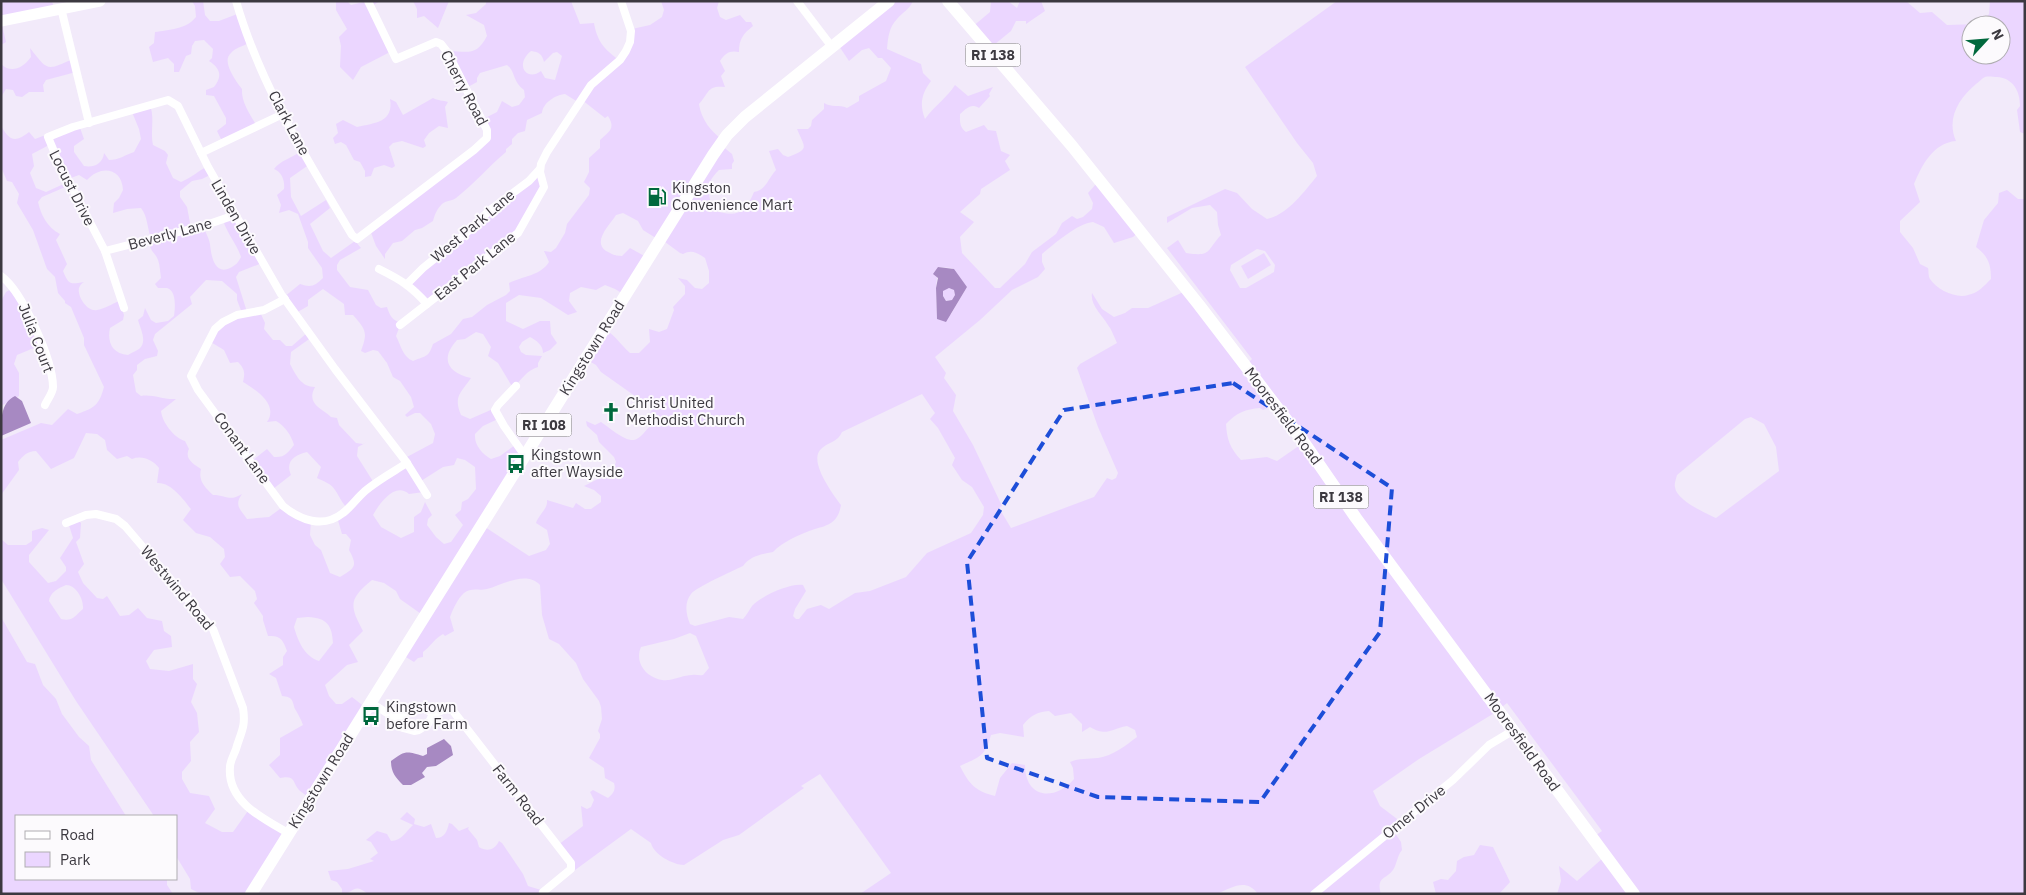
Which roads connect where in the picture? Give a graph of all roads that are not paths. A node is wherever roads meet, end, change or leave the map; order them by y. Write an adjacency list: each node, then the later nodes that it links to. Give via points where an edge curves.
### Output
1 (100, 1): 8 (street)
2 (236, 1): 11 (street, Clark Lane, via 248,41)
3 (368, 1): 16 (street, Cherry Road, via 396,59 436,42 441,44 487,130 487,138 362,236)
4 (621, 1): 14 (street, via 631,31 626,52 591,85 547,152)
5 (796, 1): 10 (street)
6 (890, 1): 10 (main road, Kingstown Road / RI 108)
7 (948, 1): 34 (main road, Mooresfield Road / RI 138, via 1074,148 1188,290)
8 (61, 8): 9 (street); 12 (street)
9 (1, 21)
10 (832, 47): 27 (main road, Kingstown Road / RI 108, via 745,117 728,136)
11 (283, 114): 13 (street); 16 (street, Clark Lane)
12 (89, 123): 13 (street, Linden Drive, via 168,100 178,106); 17 (street, Locust Drive, via 60,132 48,140)
13 (201, 153): 15 (street, Linden Drive)
14 (540, 169): 20 (street, West Park Lane); 22 (street, East Park Lane, via 544,187 518,233)
15 (235, 215): 17 (street, Beverly Lane); 21 (street, Linden Drive)
16 (355, 237)
17 (105, 251): 23 (street)
18 (379, 269): 20 (street)
19 (1, 276): 26 (street, Julia Court, via 14,287 29,312 52,377 53,390)
20 (407, 284): 22 (street)
21 (285, 299): 28 (street, Linden Drive); 28 (street, Conant Lane, via 264,310 237,315 223,322 215,330 191,376 283,506 303,520 332,519)
22 (427, 304): 24 (street, East Park Lane)
23 (124, 308)
24 (400, 325)
25 (516, 386): 27 (street, via 495,410)
26 (45, 405)
27 (525, 456): 31 (main road, Kingstown Road / RI 108)
28 (407, 463): 29 (street, Linden Drive)
29 (427, 495)
30 (66, 523): 35 (street, Westwind Road, via 96,514 116,519 213,629 245,720 230,766 233,789 262,818)
31 (370, 702): 33 (street); 35 (main road, Kingstown Road / RI 108)
32 (433, 714): 33 (street, Farm Road, via 426,708 416,707); 33 (street, via 428,724 414,731 403,728); 36 (street, Farm Road, via 450,707 571,863 571,869)
33 (396, 719)
34 (1514, 730): 38 (street, Omer Drive, via 1489,745 1453,780); 39 (main road, Mooresfield Road / RI 138)
35 (288, 833): 37 (main road, Kingstown Road / RI 108)
36 (543, 892)
37 (251, 894)
38 (1314, 894)
39 (1634, 894)

